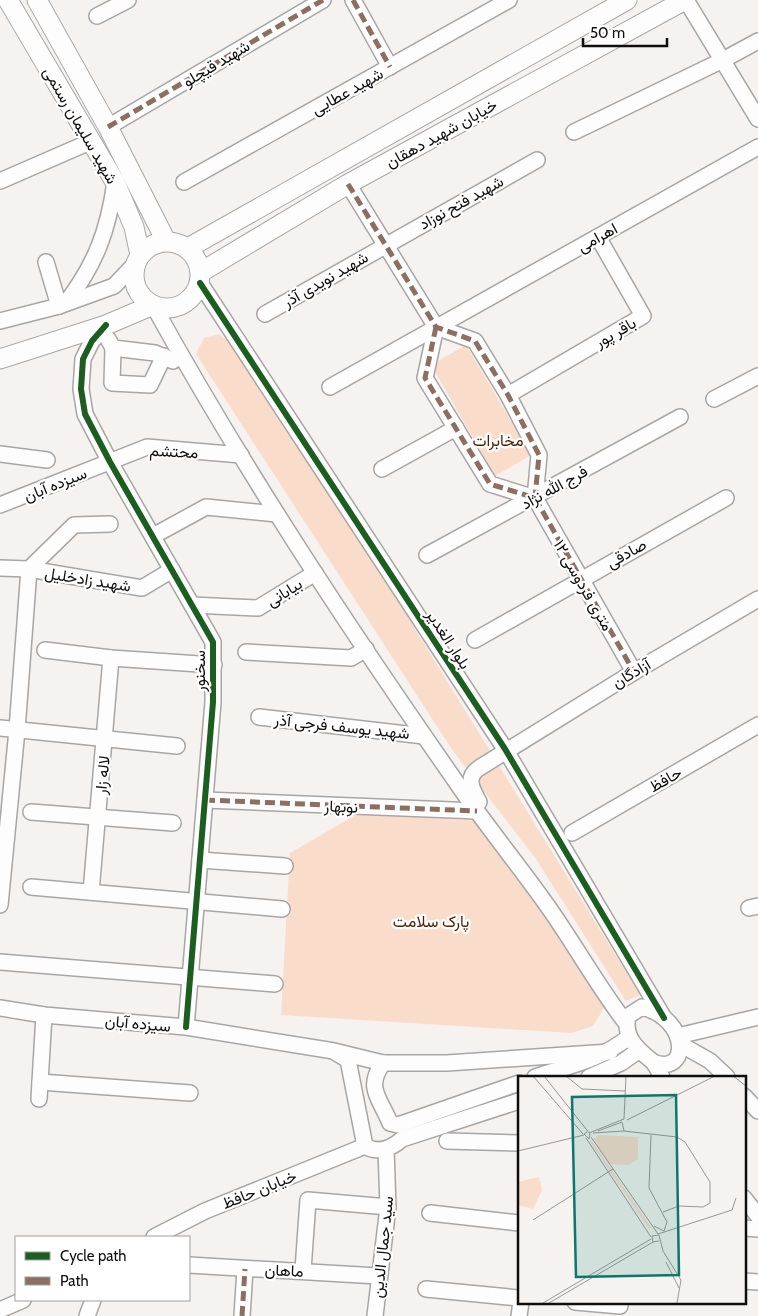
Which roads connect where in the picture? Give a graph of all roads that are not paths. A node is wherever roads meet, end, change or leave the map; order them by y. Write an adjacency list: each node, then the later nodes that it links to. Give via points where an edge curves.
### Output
1 (8, 0): 16 (main road, شهید سلیمان رستمی)
2 (37, 0): 14 (main road, شهید سلیمان رستمی)
3 (128, 0): 9 (street)
4 (323, 0): 14 (street, شهید قیچلو)
5 (353, 0): 12 (street)
6 (509, 0): 12 (street, شهید عطایی)
7 (627, 0): 26 (main road, خیابان شهید دهقان)
8 (685, 0): 11 (street); 22 (main road, خیابان شهید دهقان)
9 (97, 16)
10 (758, 41): 11 (street)
11 (723, 60): 13 (street); 15 (street)
12 (390, 67): 21 (street, شهید عطایی)
13 (758, 119)
14 (108, 127): 24 (main road, شهید سلیمان رستمی)
15 (574, 132)
16 (92, 141): 19 (street); 20 (main road, شهید سلیمان رستمی)
17 (758, 147): 23 (street, اهرامی)
18 (537, 160): 25 (street, شهید فتح نوزاد)
19 (0, 181)
20 (116, 182): 27 (main road, شهید سلیمان رستمی, via 134,227); 30 (street, via 111,215 101,247 86,276)
21 (184, 182)
22 (348, 184): 25 (street); 29 (main road, خیابان شهید دهقان)
23 (598, 237): 35 (street, اهرامی); 42 (street, باقر پور, via 643,316)
24 (166, 241): 26 (main road); 27 (main road, via 156,243)
25 (385, 245): 32 (street, شهید نویدی آذر); 35 (street)
26 (188, 248): 29 (main road, via 199,263)
27 (138, 260): 30 (street, via 114,286); 31 (main road, via 134,272 136,287)
28 (46, 262): 30 (street)
29 (201, 278): 31 (main road, via 190,300 182,305 172,308); 79 (street, بلوار الغدیر)
30 (62, 305): 33 (street)
31 (153, 305): 34 (main road); 39 (street)
32 (265, 314)
33 (0, 321)
34 (106, 325): 36 (street); 38 (main road); 49 (street, سخنور, via 92,341 83,359 81,389 85,414)
35 (436, 327): 41 (street, اهرامی); 42 (street, via 475,341); 45 (street, via 425,378)
36 (113, 348): 37 (street); 37 (street, via 112,383 150,385)
37 (164, 356): 39 (street)
38 (0, 359)
39 (188, 368): 47 (street)
40 (758, 376): 43 (street)
41 (330, 387)
42 (508, 395): 51 (street, via 539,455)
43 (714, 399)
44 (680, 418): 51 (street, فرج الله نژاد)
45 (456, 428): 50 (street); 51 (street, via 490,484)
46 (0, 454): 48 (street)
47 (241, 455): 49 (street, محتشم, via 147,447); 54 (street)
48 (47, 460)
49 (110, 462): 53 (street, سیزده آبان); 56 (street, سخنور)
50 (382, 469)
51 (535, 498): 57 (street, فرج الله نژاد); 62 (street, ۱۲ متری فردوسی)
52 (726, 498): 62 (street, صادقی)
53 (0, 505)
54 (277, 514): 56 (street, via 206,508); 61 (street)
55 (110, 524): 59 (street, via 74,525)
56 (153, 536): 60 (street, سخنور)
57 (426, 555)
58 (0, 568): 59 (street, شهید زادخلیل)
59 (28, 569): 60 (street, شهید زادخلیل, via 142,588); 75 (street)
60 (172, 570): 64 (street, سخنور)
61 (315, 573): 64 (street, بیابانی, via 258,608); 66 (street)
62 (580, 579): 65 (street, صادقی); 71 (street, ۱۲ متری فردوسی)
63 (758, 599): 71 (street, آزادگان)
64 (192, 605): 70 (street, سخنور, via 213,642)
65 (475, 640)
66 (366, 649): 68 (street, via 351,658); 76 (street)
67 (45, 650): 69 (street)
68 (246, 652)
69 (111, 658): 70 (street); 77 (street, لاله زار)
70 (214, 665): 80 (street, سخنور)
71 (634, 672): 79 (street, آزادگان)
72 (259, 717): 76 (street, شهید یوسف فرجی آذر)
73 (758, 725): 86 (street, حافظ)
74 (0, 728): 75 (street)
75 (17, 730): 77 (street); 89 (street)
76 (424, 736): 82 (street)
77 (106, 737): 78 (street); 83 (street, لاله زار)
78 (177, 746)
79 (505, 750): 85 (street, آزادگان, via 474,771 470,778); 101 (street, بلوار الغدیر)
80 (206, 800): 82 (street, نوبهار); 87 (street, سخنور)
81 (31, 812): 83 (street)
82 (478, 812): 85 (street)
83 (98, 818): 84 (street); 91 (street, لاله زار)
84 (173, 823)
85 (489, 826): 105 (street, via 552,911)
86 (572, 833)
87 (200, 860): 88 (street); 92 (street, سخنور)
88 (285, 866)
89 (2, 875): 93 (street)
90 (30, 887): 91 (street)
91 (91, 892): 92 (street)
92 (197, 902): 94 (street); 96 (street, سخنور)
93 (0, 904)
94 (282, 909)
95 (0, 962): 96 (street)
96 (189, 978): 97 (street); 104 (street, سخنور)
97 (276, 984)
98 (0, 1008): 99 (street, سیزده آبان)
99 (44, 1015): 104 (street, سیزده آبان); 116 (street)
100 (758, 1017): 102 (street)
101 (664, 1018): 105 (street, via 642,1007 628,1016); 106 (street)
102 (739, 1021): 103 (street); 106 (street)
103 (758, 1026)
104 (186, 1027): 108 (street, سیزده آبان)
105 (628, 1030): 107 (street); 109 (street)
106 (679, 1040): 110 (street, via 679,1054 674,1061); 115 (street)
107 (638, 1050): 110 (street); 113 (street, via 621,1063)
108 (334, 1051): 111 (street, سیزده آبان); 124 (street, via 348,1060)
109 (610, 1052): 111 (street, سیزده آبان, via 447,1063); 112 (street)
110 (653, 1062): 114 (street)
111 (383, 1063): 123 (street, via 373,1082 374,1092)
112 (538, 1076)
113 (591, 1076)
114 (661, 1076)
115 (726, 1076)
116 (40, 1082): 118 (street); 120 (street)
117 (518, 1083): 123 (street)
118 (190, 1093)
119 (746, 1098): 122 (street)
120 (39, 1099)
121 (518, 1101): 123 (street)
122 (758, 1111)
123 (402, 1131): 124 (street, خیابان حافظ, via 374,1127); 127 (street)
124 (364, 1141): 127 (street, via 374,1150); 133 (street, خیابان حافظ)
125 (447, 1141): 126 (street)
126 (518, 1144)
127 (386, 1149): 129 (street, سید جمال الدین)
128 (746, 1201): 131 (street)
129 (388, 1207): 136 (street, via 308,1200); 137 (street, سید جمال الدین)
130 (430, 1213): 132 (street)
131 (758, 1216)
132 (518, 1223)
133 (156, 1236)
134 (190, 1265): 135 (street, ماهان)
135 (246, 1269): 136 (street, ماهان); 146 (street)
136 (303, 1270): 137 (street, ماهان)
137 (378, 1276): 147 (street, سید جمال الدین)
138 (426, 1289): 139 (street)
139 (518, 1298)
140 (21, 1301): 144 (street)
141 (93, 1301): 145 (street)
142 (590, 1304): 143 (street)
143 (620, 1308)
144 (0, 1310)
145 (87, 1316)
146 (242, 1316)
147 (375, 1316)

